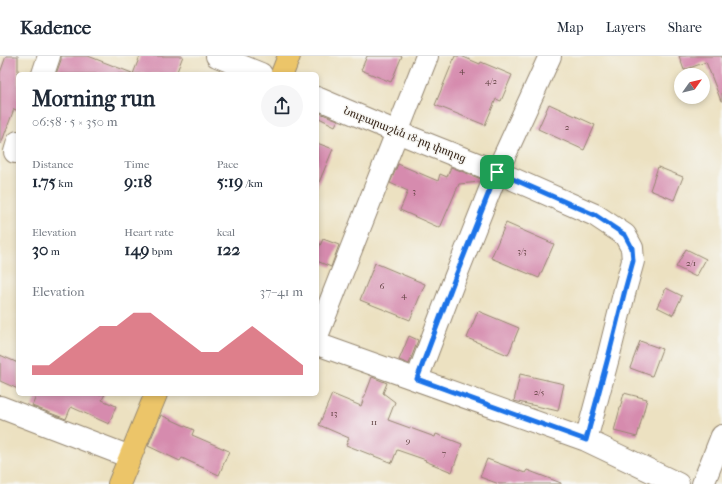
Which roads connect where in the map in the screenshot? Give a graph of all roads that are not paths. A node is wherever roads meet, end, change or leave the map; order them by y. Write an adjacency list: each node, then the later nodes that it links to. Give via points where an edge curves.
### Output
1 (49, 56): 6 (street)
2 (217, 56): 7 (street)
3 (289, 56): 8 (main road)
4 (427, 56): 10 (street)
5 (550, 56): 11 (street)
6 (44, 72)
7 (256, 72)
8 (283, 72)
9 (319, 99): 10 (street, Նուբարաշեն 18-րդ փողոց)
10 (397, 132): 11 (street, Նուբարաշեն 18-րդ փողոց); 12 (street)
11 (497, 172): 14 (street); 18 (street, Նուբարաշեն 18-րդ փողոց, via 595,215 625,235 632,248 633,261)
12 (319, 331)
13 (319, 345): 14 (street)
14 (417, 379): 18 (street)
15 (155, 396): 19 (main road)
16 (0, 407): 19 (street)
17 (722, 436): 22 (street)
18 (586, 440): 21 (street)
19 (130, 457): 20 (main road)
20 (119, 484)
21 (678, 484)
22 (703, 484)

